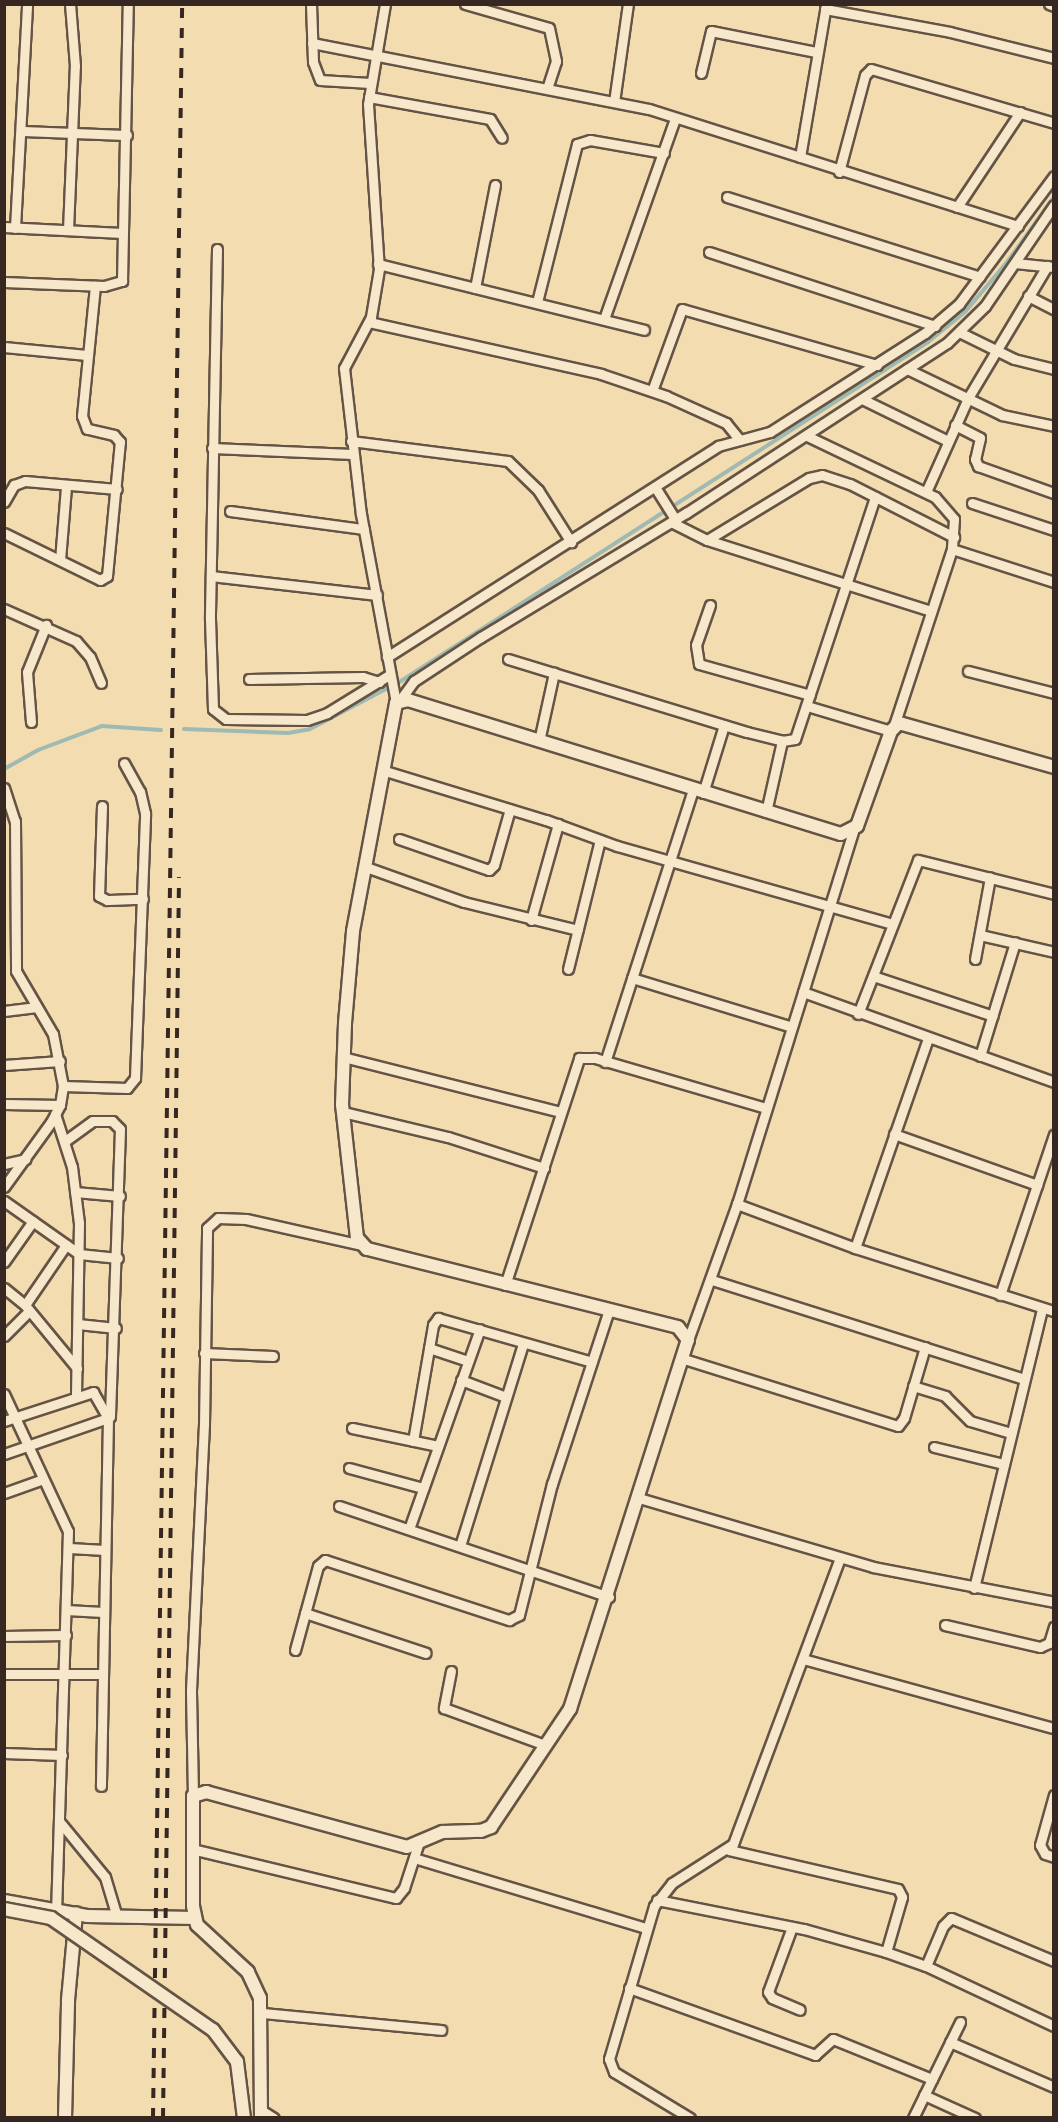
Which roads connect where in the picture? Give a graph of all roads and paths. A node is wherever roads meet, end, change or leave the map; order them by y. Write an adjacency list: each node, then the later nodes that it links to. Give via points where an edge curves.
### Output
1 (27, 4): 23 (street)
2 (70, 4): 24 (street, via 75,66)
3 (128, 4): 25 (street)
4 (311, 4): 11 (street)
5 (385, 4): 13 (street)
6 (465, 4): 17 (street, via 549,28 556,61)
7 (628, 4): 19 (street)
8 (1049, 4): 9 (street)
9 (1053, 6)
10 (825, 7): 12 (street); 14 (street)
11 (312, 43): 13 (street); 16 (street, via 313,62 320,80)
12 (816, 52): 15 (street, via 711,31); 28 (street)
13 (375, 54): 16 (street); 17 (street)
14 (1053, 58)
15 (701, 73)
16 (370, 83): 18 (street)
17 (547, 89): 19 (street)
18 (369, 97): 26 (street, via 490,119); 43 (street, via 370,181)
19 (614, 102): 21 (street)
20 (1020, 112): 22 (street); 29 (street, via 868,70); 34 (street)
21 (675, 118): 27 (street); 28 (street)
22 (1053, 123)
23 (21, 131): 24 (street); 37 (street)
24 (73, 133): 25 (street); 38 (street)
25 (127, 135): 39 (street)
26 (502, 138)
27 (664, 153): 50 (street, via 590,140 577,144); 52 (street)
28 (800, 157): 29 (street)
29 (839, 172): 34 (street)
30 (1053, 176): 36 (street)
31 (495, 185): 48 (street)
32 (727, 197): 45 (street)
33 (1053, 205): 35 (street)
34 (957, 207): 36 (street)
35 (1049, 217): 42 (street)
36 (1018, 226): 45 (street)
37 (10, 228): 38 (street)
38 (68, 230): 39 (street)
39 (122, 233): 47 (street, via 122,281)
40 (217, 249): 72 (street)
41 (709, 252): 54 (street)
42 (1015, 263): 44 (street); 56 (street)
43 (378, 264): 48 (street); 53 (street)
44 (1050, 266): 49 (street)
45 (980, 277): 54 (street)
46 (4, 282): 47 (street)
47 (95, 286): 59 (street)
48 (475, 288): 50 (street)
49 (1028, 296): 51 (street); 58 (street)
50 (537, 302): 52 (street)
51 (1053, 309)
52 (604, 319): 55 (street)
53 (369, 322): 63 (street, via 601,374); 70 (street, via 344,368)
54 (935, 326): 60 (street)
55 (644, 330)
56 (959, 332): 58 (street); 61 (street)
57 (4, 347): 59 (street)
58 (995, 350): 62 (street); 65 (street)
59 (87, 355): 76 (street, via 85,427 114,435 120,442)
60 (877, 365): 63 (street, via 682,309); 69 (street, via 770,432)
61 (907, 369): 64 (street); 65 (street)
62 (1053, 369)
63 (652, 390): 69 (street, via 726,423)
64 (862, 399): 68 (street); 71 (street)
65 (968, 399): 66 (street); 67 (street, via 1002,415)
66 (955, 424): 71 (street); 78 (street, via 980,438 975,455 978,466)
67 (1053, 426)
68 (807, 436): 77 (street); 83 (street)
69 (740, 440): 75 (street, via 718,446)
70 (351, 441): 73 (street); 89 (street, via 508,461 538,490)
71 (948, 441): 77 (street)
72 (212, 448): 73 (street); 92 (street)
73 (352, 454): 84 (street)
74 (66, 486): 76 (street); 80 (street, via 19,482); 91 (street)
75 (655, 487): 83 (street); 89 (street)
76 (117, 489): 91 (street, via 106,576 100,580)
77 (926, 492): 87 (street, via 951,511)
78 (1053, 493)
79 (875, 497): 87 (street); 88 (street, via 833,477 816,476); 94 (street)
80 (4, 502)
81 (972, 502): 85 (street)
82 (230, 511): 84 (street)
83 (672, 518): 88 (street); 110 (street, via 414,681)
84 (364, 529): 95 (street)
85 (1053, 530)
86 (4, 533): 91 (street)
87 (954, 537): 90 (street)
88 (707, 540): 94 (street)
89 (571, 542): 100 (street)
90 (952, 549): 93 (street); 98 (street)
91 (60, 560)
92 (211, 576): 95 (street); 106 (street, via 211,698 220,717 307,720 327,713)
93 (1053, 582)
94 (847, 584): 98 (street); 109 (street)
95 (377, 596): 100 (street)
96 (710, 605): 109 (street, via 696,645 699,664)
97 (4, 609): 99 (street)
98 (931, 611): 114 (street)
99 (46, 625): 107 (street, via 84,650); 112 (street, via 27,672)
100 (387, 657): 105 (street)
101 (508, 659): 103 (street)
102 (968, 671): 108 (street)
103 (554, 673): 113 (street); 115 (street)
104 (249, 678): 106 (street, via 363,677)
105 (390, 679): 106 (street); 110 (street)
106 (379, 682)
107 (100, 683)
108 (1053, 693)
109 (810, 695): 111 (street)
110 (396, 699): 115 (street); 119 (street)
111 (807, 706): 114 (street); 116 (street, via 795,739)
112 (32, 722)
113 (724, 725): 116 (street); 121 (street)
114 (892, 728): 118 (street, via 907,722); 126 (street)
115 (539, 741): 121 (street)
116 (782, 741): 124 (street)
117 (124, 763): 133 (street, via 144,801)
118 (1053, 767)
119 (382, 770): 123 (street); 130 (street)
120 (4, 788): 139 (street, via 15,821)
121 (698, 792): 124 (street); 129 (street)
122 (102, 806): 133 (street, via 99,896 107,900)
123 (510, 809): 125 (street); 127 (street, via 494,866 489,870)
124 (766, 812): 126 (street, via 841,834)
125 (558, 824): 128 (street); 135 (street)
126 (853, 831): 134 (street)
127 (399, 839)
128 (600, 840): 129 (street); 137 (street)
129 (671, 861): 134 (street); 145 (street)
130 (366, 867): 135 (street); 154 (street, via 351,944)
131 (990, 877): 132 (street); 136 (street, via 918,860); 138 (street)
132 (1053, 894)
133 (143, 899): 159 (street, via 135,1078 126,1088)
134 (829, 904): 136 (street); 146 (street)
135 (531, 920): 137 (street)
136 (892, 924): 144 (street)
137 (578, 930): 143 (street)
138 (980, 935): 140 (street); 142 (street)
139 (9, 940): 147 (street, via 16,971)
140 (1016, 942): 141 (street); 150 (street)
141 (1053, 952)
142 (975, 959)
143 (568, 969)
144 (873, 976): 149 (street); 150 (street)
145 (632, 978): 151 (street); 156 (street)
146 (803, 992): 149 (street); 151 (street)
147 (37, 1007): 148 (street); 155 (street, via 53,1034)
148 (4, 1011)
149 (858, 1014): 152 (street)
150 (993, 1016): 153 (street)
151 (792, 1027): 161 (street)
152 (928, 1038): 153 (street); 165 (street)
153 (980, 1056): 158 (street)
154 (343, 1057): 163 (street); 164 (street)
155 (60, 1061): 157 (street); 159 (street)
156 (605, 1062): 161 (street); 164 (street, via 579,1058)
157 (4, 1065)
158 (1053, 1082)
159 (63, 1086): 162 (street)
160 (4, 1104): 162 (street)
161 (766, 1108): 177 (street)
162 (58, 1110): 167 (street); 168 (street)
163 (343, 1112): 171 (street, via 448,1137); 180 (street, via 355,1229)
164 (561, 1112): 171 (street)
165 (894, 1134): 172 (street); 181 (street)
166 (1053, 1135): 170 (street)
167 (65, 1141): 174 (street); 175 (street, via 93,1121 117,1124 121,1136)
168 (25, 1159): 169 (street); 173 (street)
169 (4, 1164)
170 (1049, 1165): 172 (street)
171 (544, 1168): 186 (street)
172 (1037, 1185): 188 (street)
173 (4, 1187)
174 (75, 1192): 175 (street); 182 (street)
175 (120, 1196): 183 (street)
176 (4, 1201): 178 (street)
177 (737, 1204): 181 (street); 185 (street)
178 (33, 1221): 179 (street); 184 (street)
179 (66, 1245): 182 (street); 189 (street)
180 (361, 1245): 186 (street); 201 (street, via 246,1219 210,1222 204,1241)
181 (855, 1248): 188 (street)
182 (80, 1254): 183 (street); 193 (street)
183 (118, 1258): 194 (street)
184 (4, 1262)
185 (712, 1280): 197 (street); 199 (street)
186 (505, 1285): 191 (street)
187 (4, 1288): 189 (street)
188 (1000, 1295): 190 (street)
189 (27, 1308): 196 (street); 206 (street)
190 (1042, 1308): 192 (street); 207 (street)
191 (609, 1311): 197 (street, via 678,1327); 205 (street)
192 (1053, 1311)
193 (78, 1324): 194 (street); 206 (street)
194 (116, 1328): 215 (street)
195 (480, 1329): 198 (street); 200 (street, via 438,1318); 204 (street)
196 (4, 1336)
197 (688, 1340): 203 (street)
198 (523, 1344): 205 (street); 212 (street)
199 (925, 1347): 207 (street); 209 (street)
200 (429, 1348): 204 (street); 218 (street)
201 (204, 1353): 202 (street); 259 (street, via 191,1690)
202 (273, 1356)
203 (684, 1359): 209 (street, via 893,1426 904,1418); 228 (street)
204 (468, 1361): 208 (street)
205 (592, 1362): 235 (street, via 552,1484)
206 (77, 1368): 211 (street)
207 (1024, 1379): 217 (street)
208 (461, 1380): 212 (street); 219 (street)
209 (913, 1386): 217 (street, via 945,1396 970,1421)
210 (4, 1394): 213 (street)
211 (76, 1396): 213 (street); 215 (street, via 93,1392)
212 (506, 1397): 231 (street)
213 (17, 1417): 214 (street); 220 (street)
214 (4, 1421)
215 (109, 1421): 220 (street); 233 (street)
216 (352, 1428): 218 (street)
217 (1011, 1432): 223 (street)
218 (413, 1441): 219 (street)
219 (438, 1446): 226 (street)
220 (30, 1447): 222 (street); 225 (street)
221 (934, 1447): 223 (street)
222 (4, 1454)
223 (1004, 1464): 236 (street)
224 (349, 1468): 226 (street)
225 (43, 1479): 227 (street); 232 (street, via 65,1520)
226 (423, 1488): 230 (street)
227 (4, 1492)
228 (639, 1498): 234 (street); 237 (street)
229 (339, 1506): 230 (street)
230 (409, 1529): 231 (street)
231 (460, 1546): 235 (street)
232 (69, 1548): 233 (street); 239 (street)
233 (105, 1550): 240 (street)
234 (840, 1558): 236 (street); 248 (street)
235 (532, 1571): 237 (street); 241 (street, via 519,1615 509,1620 325,1560 318,1566)
236 (974, 1588): 238 (street)
237 (609, 1597): 254 (street, via 570,1709)
238 (1053, 1602)
239 (66, 1610): 240 (street); 244 (street)
240 (103, 1612): 252 (street)
241 (305, 1613): 246 (street); 247 (street)
242 (945, 1625): 243 (street, via 1040,1647 1048,1643)
243 (1053, 1627)
244 (66, 1635): 245 (street); 250 (street)
245 (4, 1636)
246 (295, 1650)
247 (426, 1653)
248 (803, 1659): 253 (street); 264 (street)
249 (451, 1671): 254 (street, via 444,1708)
250 (64, 1673): 251 (street); 252 (street); 256 (street)
251 (4, 1674)
252 (102, 1674): 257 (street)
253 (1053, 1728)
254 (544, 1744): 262 (street, via 491,1827 443,1832)
255 (4, 1753): 256 (street)
256 (62, 1755): 261 (street)
257 (101, 1786)
258 (1053, 1795): 260 (street)
259 (193, 1796): 262 (street, via 206,1792 407,1847); 263 (street)
260 (1051, 1818): 265 (street, via 1041,1845 1045,1854)
261 (59, 1821): 269 (street); 272 (street, via 105,1877)
262 (418, 1845): 266 (street)
263 (192, 1849): 266 (street, via 396,1898); 273 (street)
264 (729, 1850): 267 (street, via 672,1883); 276 (street, via 898,1889 902,1897)
265 (1053, 1857)
266 (414, 1858): 275 (street)
267 (657, 1900): 274 (street); 275 (street)
268 (4, 1901): 269 (street)
269 (56, 1908): 271 (street)
270 (4, 1909): 291 (street, bridge, via 51,1918 213,2030 230,2049 239,2068)
271 (76, 1913): 272 (street); 290 (street)
272 (117, 1917): 273 (street)
273 (195, 1918): 281 (street, via 201,1931 248,1972)
274 (792, 1927): 276 (street); 280 (street, via 768,1992 772,1998)
275 (646, 1928): 279 (street)
276 (886, 1952): 278 (street)
277 (1053, 1961): 278 (street, via 951,1918 943,1926)
278 (926, 1966): 283 (street)
279 (629, 1988): 286 (street, via 815,2055 833,2039); 293 (street, via 610,2066)
280 (800, 2010)
281 (262, 2013): 284 (street); 289 (street)
282 (960, 2022): 285 (street)
283 (1053, 2026)
284 (441, 2030)
285 (950, 2042): 286 (street); 287 (street)
286 (932, 2079): 288 (street)
287 (1053, 2087)
288 (924, 2096): 294 (street); 295 (street)
289 (261, 2114): 292 (street)
290 (65, 2118)
291 (244, 2118)
292 (274, 2118)
293 (690, 2118)
294 (913, 2118)
295 (975, 2118)

